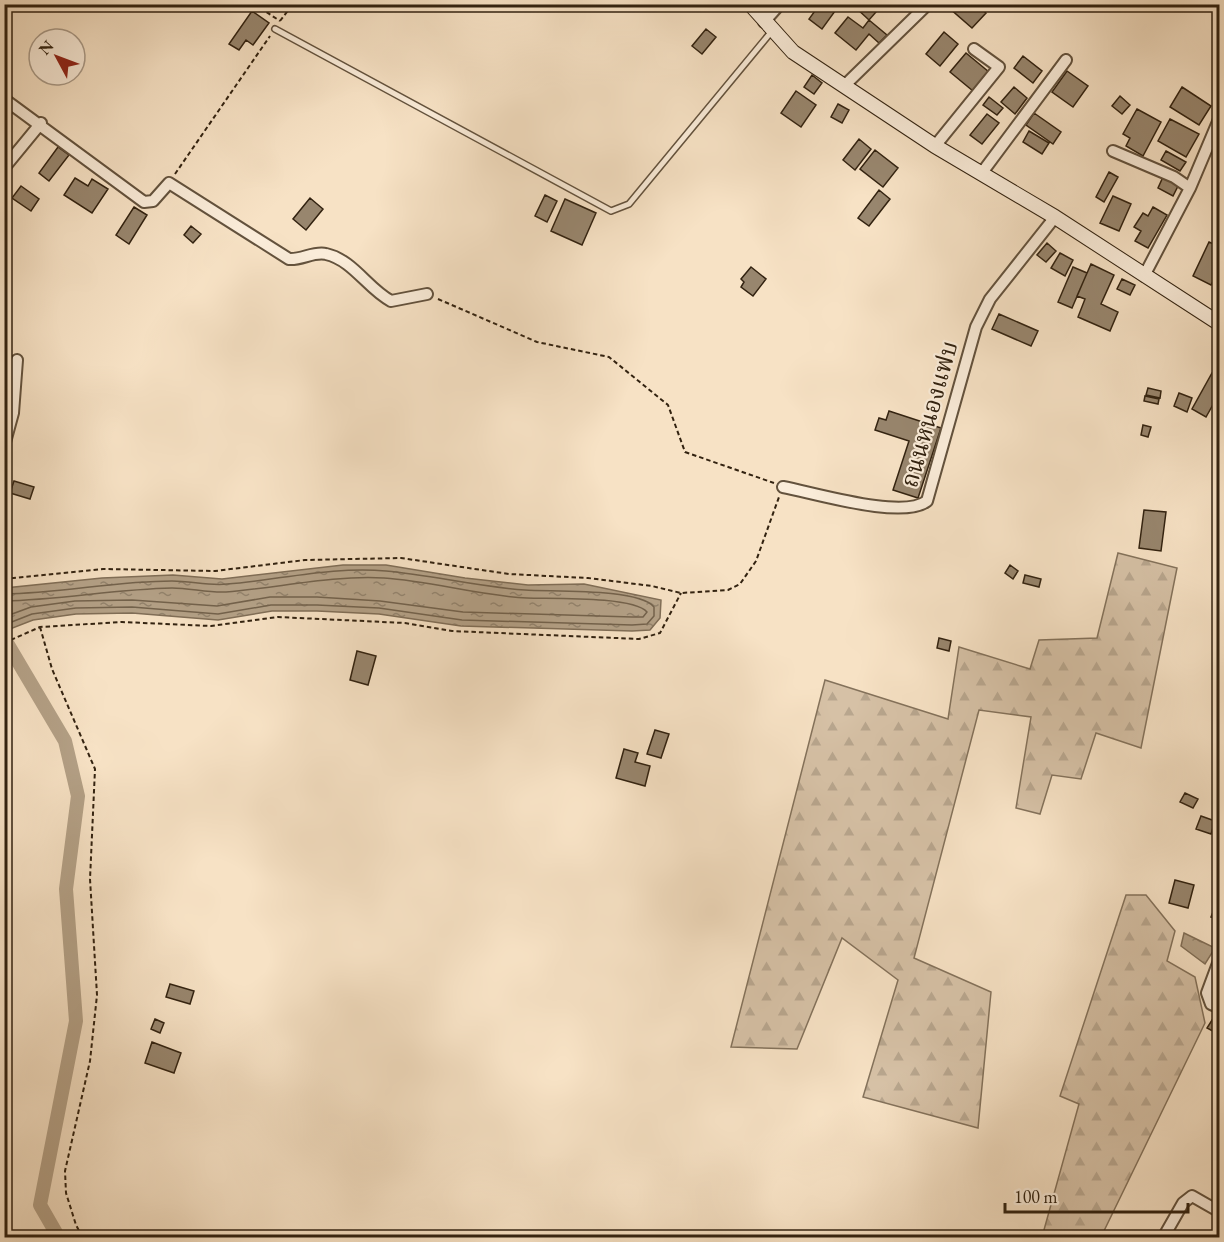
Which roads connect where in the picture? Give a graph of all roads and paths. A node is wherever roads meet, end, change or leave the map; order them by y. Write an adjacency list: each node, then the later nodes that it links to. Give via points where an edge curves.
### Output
1 (254, 4): 6 (path)
2 (293, 4): 6 (path)
3 (750, 4): 7 (street)
4 (780, 4): 7 (street)
5 (928, 4): 11 (street)
6 (280, 21): 8 (path)
7 (768, 26): 8 (lane, via 628,204 611,211); 11 (street, via 793,52)
8 (275, 29): 19 (path)
9 (974, 48): 15 (street, via 999,67)
10 (1066, 60): 18 (street)
11 (844, 86): 15 (street)
12 (4, 99): 14 (street)
13 (1220, 117): 20 (street)
14 (41, 123): 17 (street); 19 (street, via 144,202 153,201)
15 (935, 146): 18 (street)
16 (1113, 151): 20 (street)
17 (4, 168)
18 (981, 174): 21 (street)
19 (169, 183): 23 (street, via 289,259 317,253 332,256 391,301)
20 (1190, 188): 22 (street)
21 (1055, 218): 22 (street); 27 (street, ถนนหนองแฟบ, via 990,299 976,327 927,501 897,510)
22 (1144, 276): 24 (street)
23 (427, 294): 27 (path, via 537,342 609,357 668,405 685,452)
24 (1220, 324)
25 (17, 360): 26 (street, via 13,413)
26 (4, 446)
27 (783, 487): 29 (path, via 756,561 740,584 728,590)
28 (4, 579): 29 (path, via 103,569 215,571 305,560 401,558 509,574 588,578)
29 (681, 593): 30 (path, via 660,633 639,639 452,632 405,623 278,617 211,626 122,622)
30 (40, 627): 31 (path); 35 (path, via 52,669 95,769 90,879 98,995 90,1060 65,1171 66,1193)
31 (4, 644)
32 (1220, 958): 33 (street, via 1206,993 1211,1004)
33 (1220, 1008)
34 (1220, 1212): 36 (street, via 1192,1196 1183,1203)
35 (83, 1238)
36 (1163, 1238)

